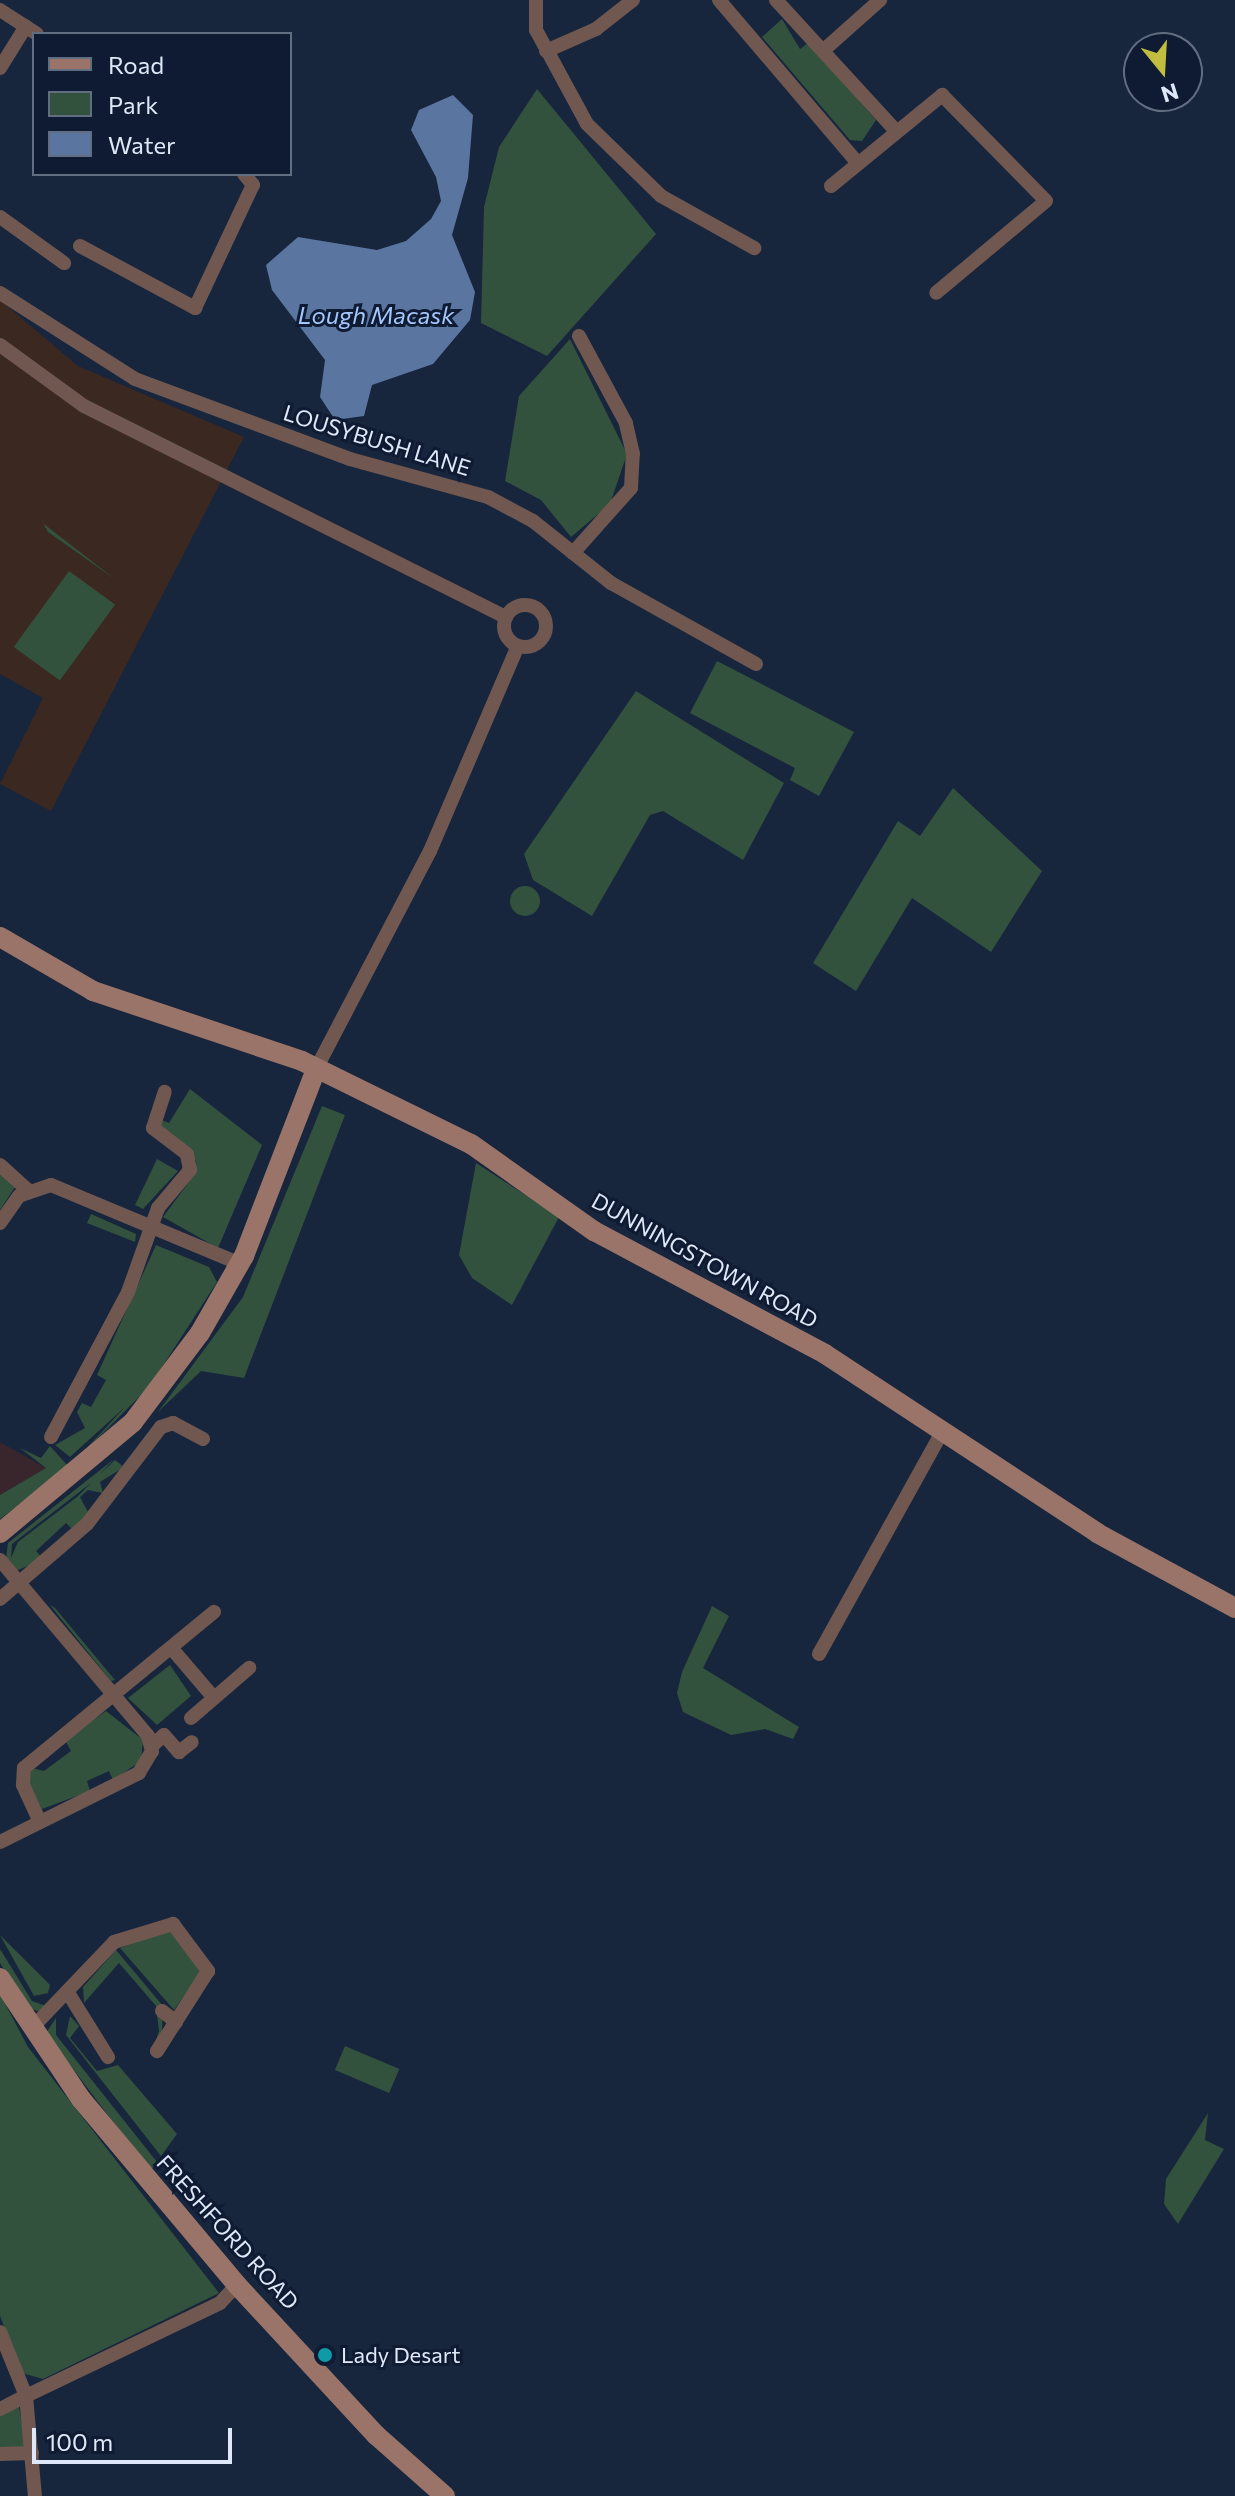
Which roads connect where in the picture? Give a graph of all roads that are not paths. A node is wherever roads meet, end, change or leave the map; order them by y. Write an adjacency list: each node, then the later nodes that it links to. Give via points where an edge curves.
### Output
1 (536, 0): 9 (street)
2 (633, 0): 9 (street, via 596,29)
3 (719, 0): 12 (street)
4 (776, 0): 8 (street)
5 (880, 0): 8 (street)
6 (0, 10): 7 (street)
7 (32, 30): 10 (street)
8 (825, 49): 11 (street)
9 (546, 51): 17 (street, via 587,124 661,196)
10 (0, 68)
11 (894, 129): 12 (street); 20 (street, via 942,95 1046,201)
12 (855, 160): 14 (street)
13 (248, 177): 16 (street, via 195,308)
14 (831, 186)
15 (0, 217): 18 (street)
16 (80, 246)
17 (754, 248)
18 (64, 263)
19 (0, 293): 23 (street, LOUSYBUSH LANE, via 135,379 350,459 488,497)
20 (936, 293)
21 (579, 336): 23 (street, via 626,423 633,454 631,488)
22 (0, 345): 24 (street, via 84,406)
23 (573, 553): 26 (street, LOUSYBUSH LANE, via 611,583)
24 (506, 617): 25 (street, via 506,636); 25 (street, via 534,606 546,623 540,642)
25 (518, 646): 28 (street, via 430,851)
26 (756, 664)
27 (0, 937): 28 (street, DUNNINGSTOWN ROAD, via 93,991)
28 (316, 1069): 34 (street); 35 (street, DUNNINGSTOWN ROAD, via 471,1144 594,1231 724,1294)
29 (165, 1092): 33 (street, via 153,1128 187,1154 190,1170 166,1194)
30 (0, 1165): 31 (street)
31 (28, 1190): 32 (street); 33 (street, via 63,1188)
32 (0, 1223)
33 (152, 1225): 34 (street); 36 (street, via 70,1424)
34 (241, 1264): 38 (street, via 133,1422)
35 (943, 1430): 42 (street, DUNNINGSTOWN ROAD, via 1097,1533); 45 (street)
36 (51, 1437)
37 (203, 1439): 40 (street, via 173,1423 161,1427 87,1524)
38 (0, 1533)
39 (0, 1560): 40 (street)
40 (19, 1585): 41 (street); 48 (street)
41 (0, 1599)
42 (1235, 1608)
43 (214, 1612): 44 (street)
44 (173, 1650): 47 (street); 48 (street)
45 (819, 1654)
46 (249, 1668): 47 (street)
47 (214, 1698): 49 (street)
48 (111, 1700): 51 (street); 52 (street, via 24,1768 23,1785)
49 (191, 1718)
50 (192, 1742): 51 (street, via 179,1752 164,1735)
51 (152, 1746): 52 (street, via 139,1773)
52 (40, 1822): 53 (street)
53 (0, 1842)
54 (0, 1978): 58 (street, FRESHFORD ROAD)
55 (70, 1996): 57 (street, via 114,1942 173,1924 208,1971); 58 (street); 60 (street)
56 (162, 2011): 57 (street)
57 (176, 2022): 59 (street)
58 (31, 2029): 61 (street, FRESHFORD ROAD)
59 (157, 2051)
60 (108, 2057)
61 (237, 2285): 63 (street, via 220,2303); 68 (street, FRESHFORD ROAD, via 376,2435)
62 (0, 2332): 63 (street)
63 (26, 2396): 64 (street); 65 (street)
64 (0, 2409)
65 (32, 2453): 66 (street); 67 (street)
66 (0, 2454)
67 (35, 2496)
68 (445, 2496)

